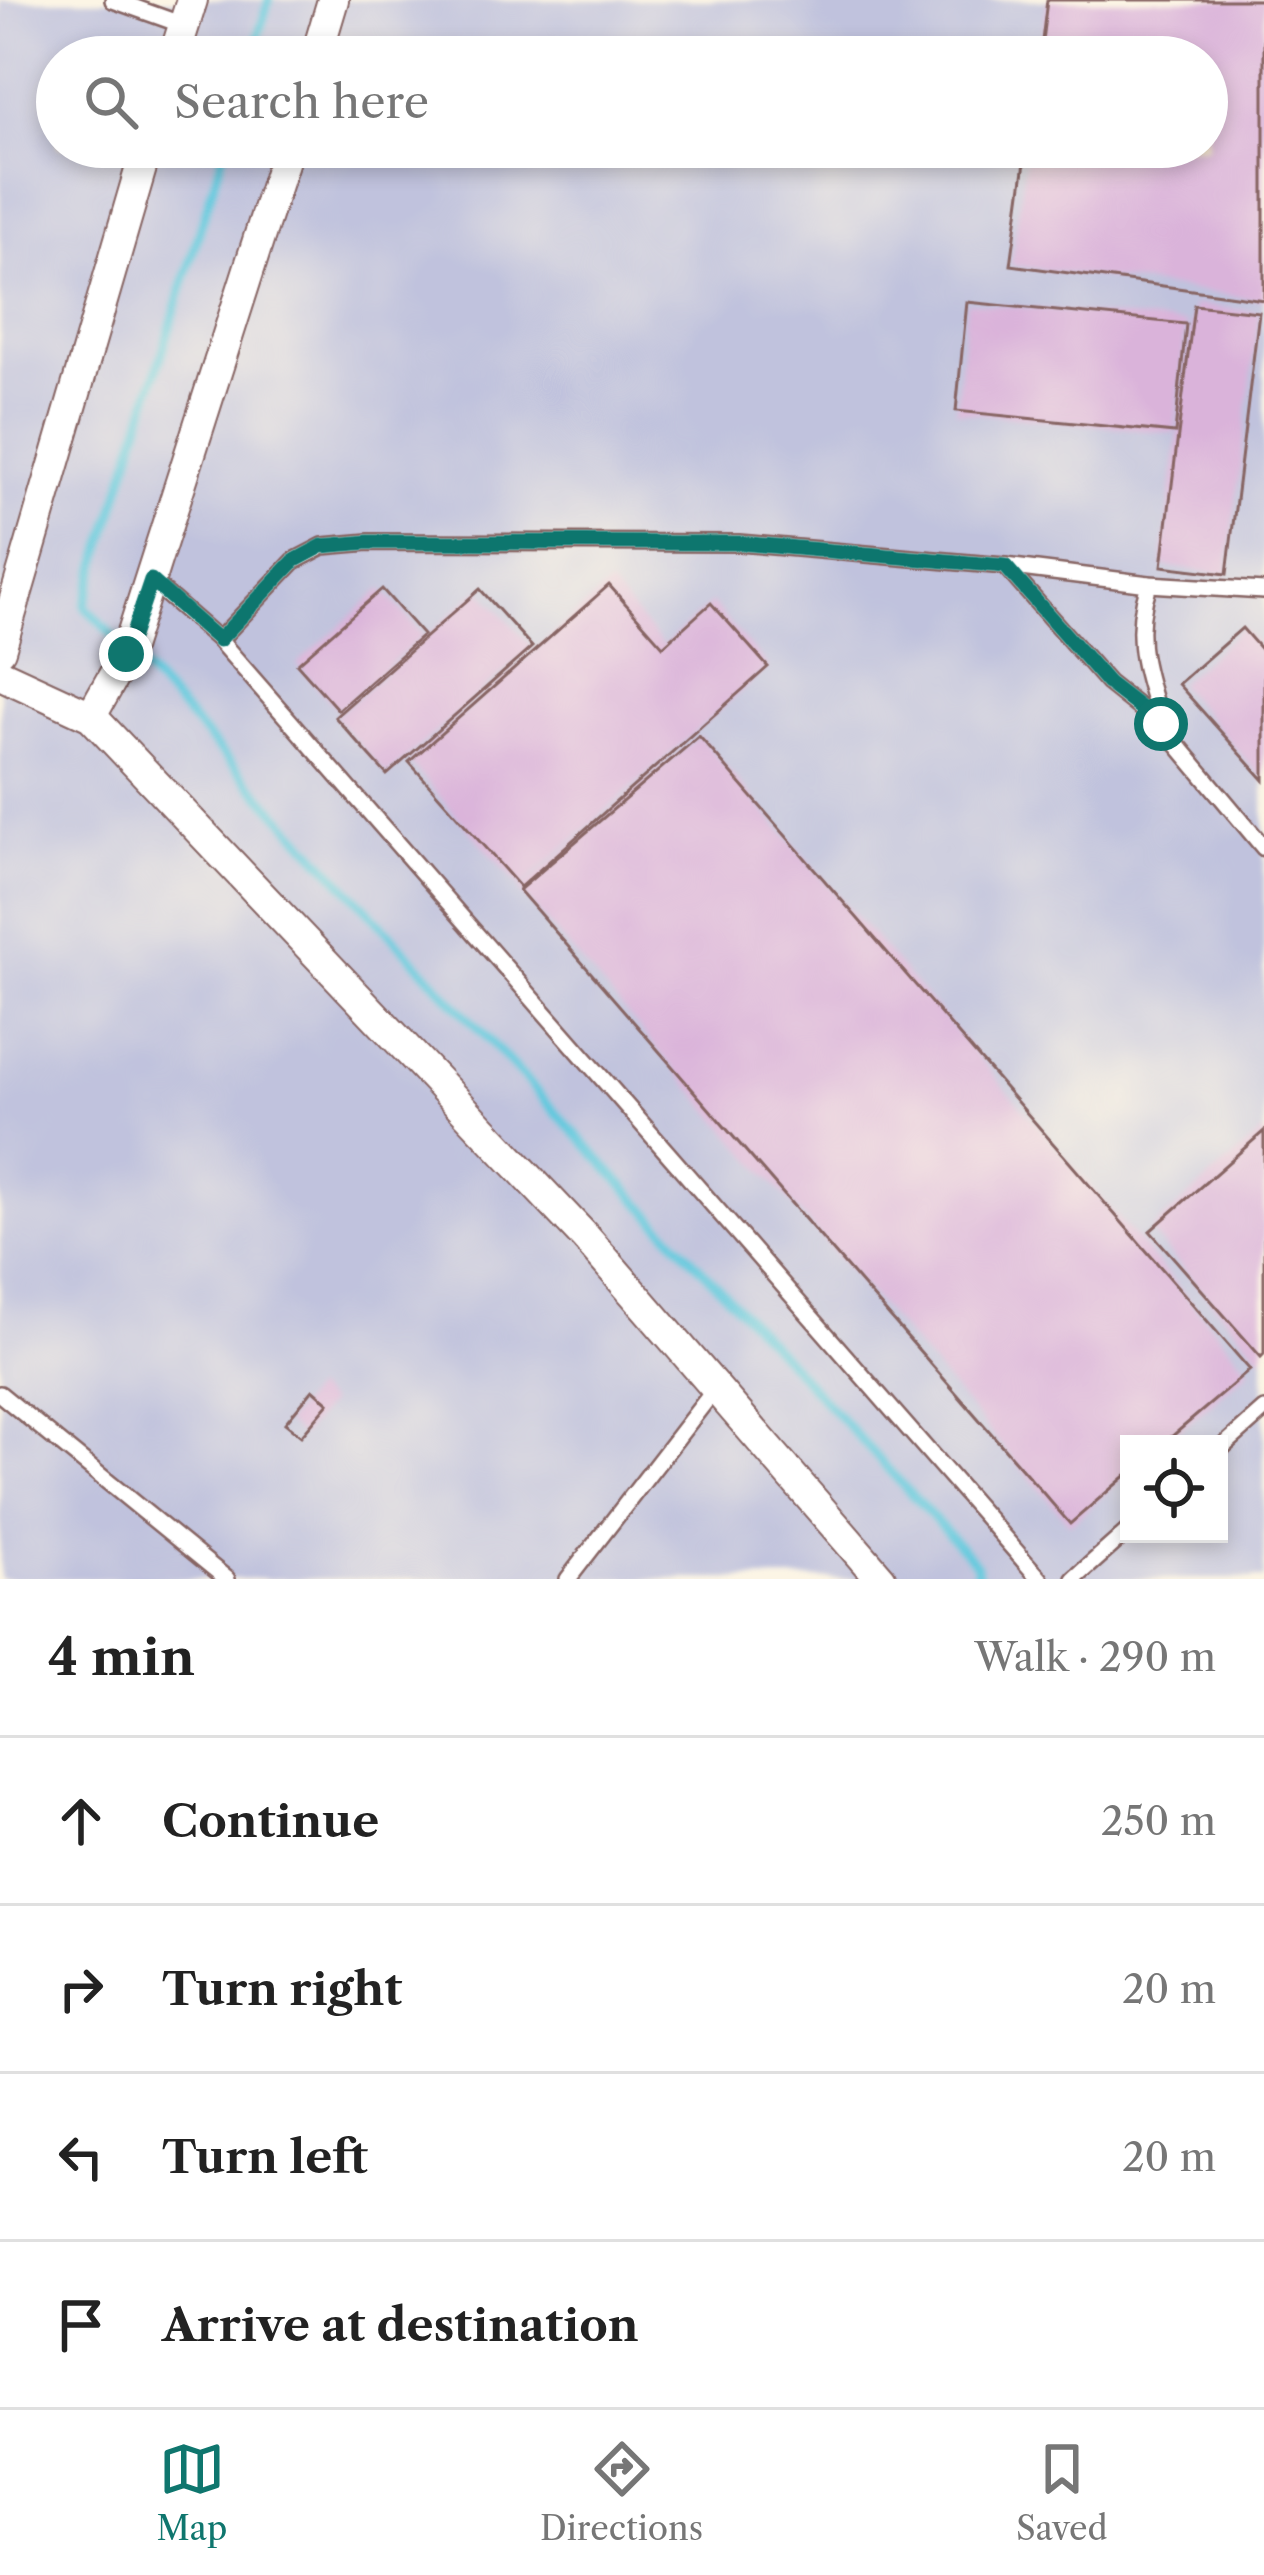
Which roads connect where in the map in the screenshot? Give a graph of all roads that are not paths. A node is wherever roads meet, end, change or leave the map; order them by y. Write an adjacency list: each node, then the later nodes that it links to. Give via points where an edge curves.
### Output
1 (113, 0): 3 (lane)
2 (333, 0): 5 (street)
3 (137, 4): 4 (lane)
4 (187, 12)
5 (322, 36)
6 (141, 168): 13 (street)
7 (281, 168): 9 (street)
8 (1005, 566): 10 (lane); 12 (lane, via 739,543 322,546 294,561); 16 (lane, via 1108,683)
9 (151, 580): 12 (lane); 15 (street, via 121,665)
10 (1149, 584): 11 (lane); 16 (lane, via 1142,657)
11 (1264, 591)
12 (219, 640): 26 (lane)
13 (0, 650)
14 (0, 674): 15 (street)
15 (92, 716): 18 (street, via 585,1237)
16 (1161, 724): 17 (lane)
17 (1264, 848)
18 (715, 1389): 24 (lane); 25 (street)
19 (0, 1394): 23 (lane)
20 (1264, 1410): 21 (lane)
21 (1228, 1442)
22 (1120, 1538): 27 (lane)
23 (227, 1579)
24 (568, 1579)
25 (881, 1579)
26 (1040, 1579)
27 (1073, 1579)

